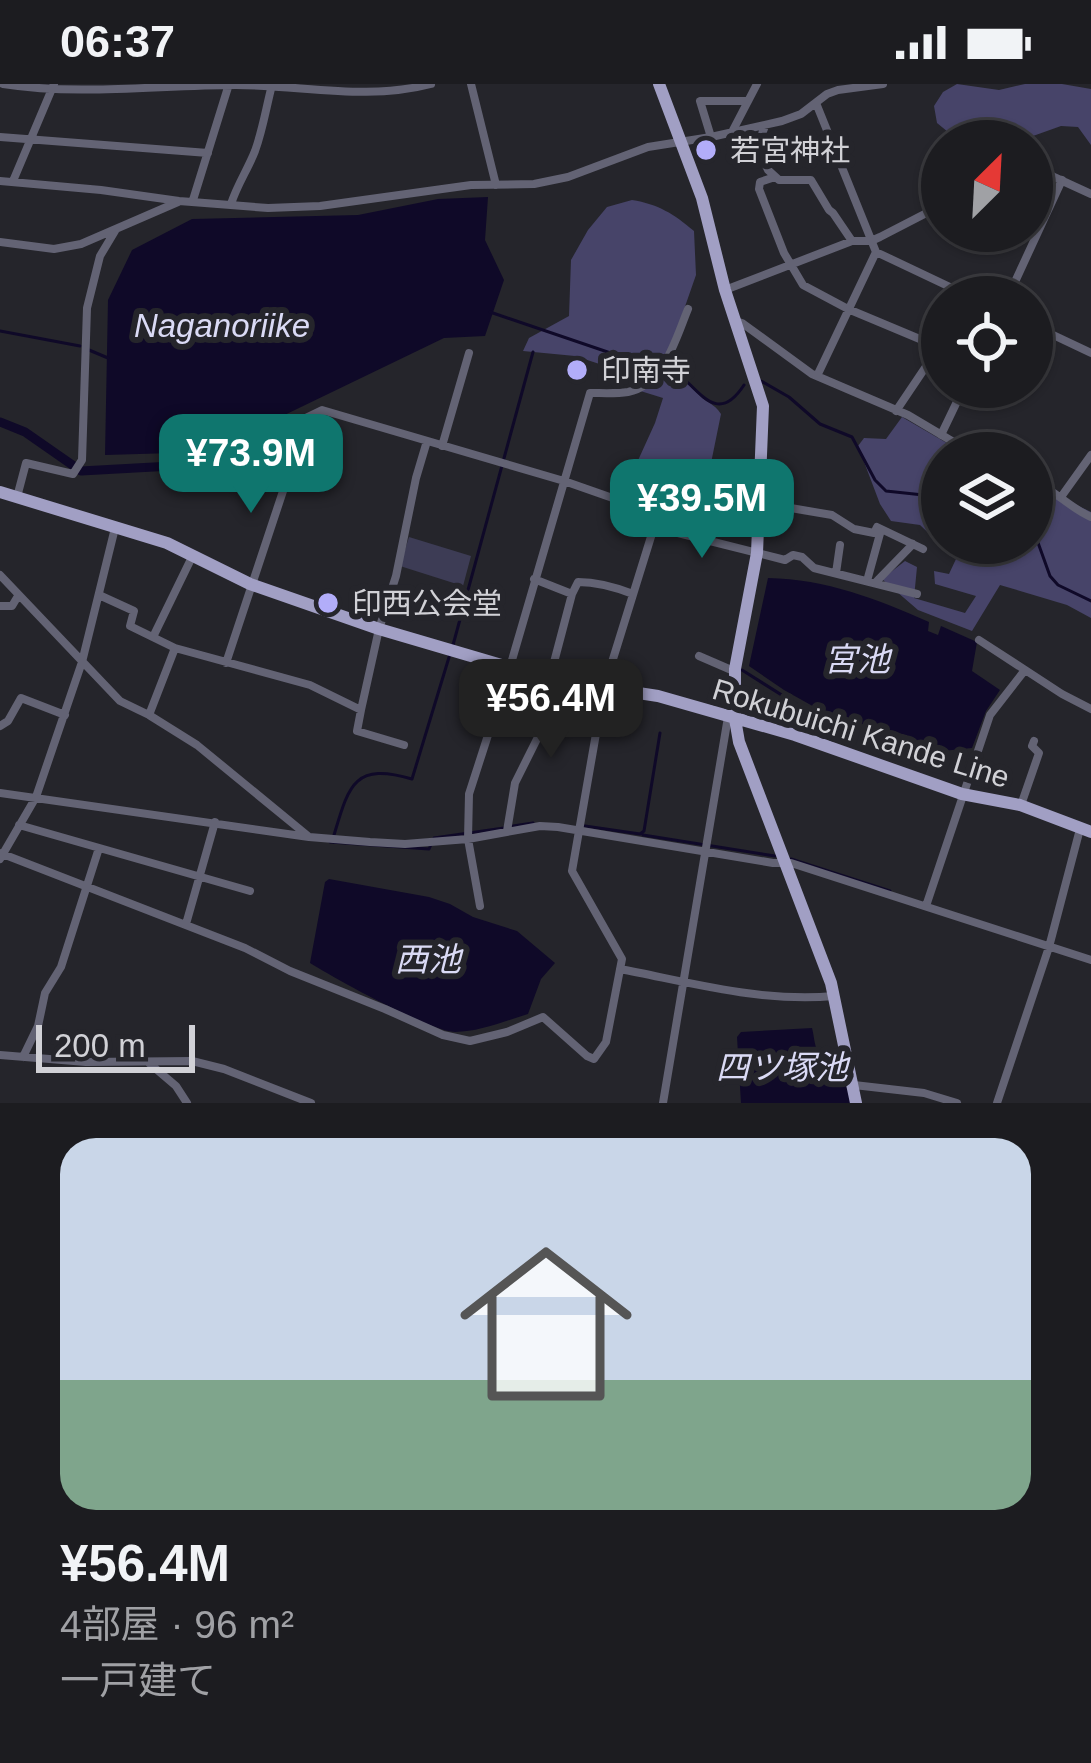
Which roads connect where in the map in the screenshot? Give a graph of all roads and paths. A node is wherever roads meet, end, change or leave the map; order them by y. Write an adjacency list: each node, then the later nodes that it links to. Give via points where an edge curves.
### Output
1 (3, 84): 9 (street)
2 (229, 84): 8 (street); 9 (street); 19 (street)
3 (431, 84): 8 (street, via 388,93)
4 (470, 84): 25 (street)
5 (659, 84): 18 (main road)
6 (757, 84): 11 (street)
7 (883, 84): 10 (street)
8 (272, 86): 29 (street)
9 (53, 87): 17 (street)
10 (846, 87): 12 (street)
11 (748, 101): 14 (street); 16 (street, via 700,101)
12 (816, 103): 13 (street); 33 (street)
13 (765, 126): 14 (street); 20 (street, via 757,147)
14 (732, 131): 16 (street)
15 (0, 137): 17 (street)
16 (711, 137): 18 (street)
17 (31, 139): 19 (street); 24 (street)
18 (682, 141): 25 (street, via 554,181); 39 (main road)
19 (208, 153): 27 (street)
20 (775, 177): 32 (street, via 811,179); 36 (street, via 758,185)
21 (1053, 177): 22 (street)
22 (1062, 180): 26 (street); 38 (street)
23 (0, 181): 24 (street)
24 (13, 182): 28 (street)
25 (496, 185): 29 (street, via 320,206)
26 (1091, 194)
27 (193, 200): 28 (street); 29 (street)
28 (179, 201): 31 (street)
29 (231, 204)
30 (921, 216): 33 (street)
31 (115, 231): 34 (street, via 54,249); 57 (street, via 86,308 80,464 73,474 26,464)
32 (852, 241): 33 (street); 36 (street)
33 (871, 241): 35 (street)
34 (0, 242)
35 (876, 252): 37 (street); 41 (street)
36 (790, 266): 39 (street); 41 (street, via 803,285)
37 (927, 276)
38 (1018, 276)
39 (725, 290): 42 (main road)
40 (688, 309): 54 (street, via 647,384 590,393)
41 (848, 309): 44 (street); 48 (street)
42 (735, 321): 48 (street); 59 (main road, via 763,406)
43 (1053, 336): 46 (street)
44 (921, 339)
45 (470, 352): 52 (street)
46 (1091, 353)
47 (921, 373): 49 (street)
48 (817, 376): 49 (street)
49 (896, 411): 50 (street)
50 (935, 432)
51 (427, 441): 52 (street); 73 (street, via 322,410 289,426 291,467); 80 (street)
52 (442, 446): 54 (street)
53 (1091, 455): 58 (street)
54 (564, 481): 61 (street, via 624,502); 71 (street)
55 (0, 492): 57 (main road, Rokubuichi Kande Line)
56 (1053, 492): 58 (street)
57 (17, 497): 62 (main road, Rokubuichi Kande Line)
58 (1061, 497): 60 (street)
59 (760, 503): 63 (street, via 832,515 865,533); 67 (main road)
60 (1091, 518)
61 (654, 527): 67 (street); 75 (street)
62 (115, 528): 68 (main road, Rokubuichi Kande Line); 77 (street)
63 (881, 530): 64 (street); 72 (street)
64 (913, 544): 66 (street); 72 (street)
65 (840, 545): 69 (street)
66 (921, 548)
67 (757, 553): 69 (street, via 802,557); 89 (main road)
68 (193, 556): 73 (main road, Rokubuichi Kande Line); 81 (street)
69 (836, 573): 72 (street)
70 (0, 575): 78 (street)
71 (534, 579): 74 (street); 87 (street)
72 (871, 582): 76 (street)
73 (250, 584): 80 (main road, Rokubuichi Kande Line); 86 (street)
74 (572, 594): 75 (street, via 586,582); 90 (street)
75 (633, 594): 91 (street)
76 (917, 594)
77 (99, 595): 81 (street, via 134,611 130,626); 85 (street)
78 (17, 596): 79 (street, via 12,606); 85 (street)
79 (0, 606)
80 (379, 629): 87 (main road, Rokubuichi Kande Line); 93 (street)
81 (153, 637): 83 (street)
82 (979, 640): 88 (street)
83 (175, 647): 86 (street); 95 (street)
84 (699, 656): 89 (street)
85 (82, 662): 94 (street); 95 (street, via 120,701)
86 (226, 663): 93 (street, via 310,685)
87 (510, 668): 90 (main road, Rokubuichi Kande Line); 110 (street, via 469,794)
88 (1024, 670): 92 (street); 101 (street, via 989,716)
89 (736, 672): 96 (main road)
90 (551, 679): 91 (main road, Rokubuichi Kande Line); 108 (street)
91 (604, 688): 96 (main road, Rokubuichi Kande Line); 107 (street)
92 (1091, 709)
93 (361, 710): 99 (street, via 357,731)
94 (64, 715): 97 (street, via 21,698); 102 (street)
95 (149, 716): 109 (street)
96 (732, 718): 101 (main road, Rokubuichi Kande Line); 112 (street); 114 (main road)
97 (0, 726)
98 (1034, 742): 103 (street, via 1040,753)
99 (404, 745)
100 (0, 793): 102 (street)
101 (962, 794): 103 (main road, Rokubuichi Kande Line); 119 (street)
102 (36, 797): 104 (street); 105 (street)
103 (1021, 806): 106 (main road, Rokubuichi Kande Line)
104 (215, 823): 109 (street); 115 (street)
105 (20, 825): 111 (street); 113 (street)
106 (1088, 828): 121 (street)
107 (579, 830): 108 (street); 112 (street); 123 (street, via 572,871 622,959)
108 (507, 831): 110 (street)
109 (309, 837): 110 (street)
110 (468, 839): 118 (street)
111 (99, 848): 115 (street); 116 (street)
112 (706, 851): 114 (street); 124 (street)
113 (1, 856): 116 (street)
114 (785, 862): 119 (street); 125 (main road)
115 (200, 876): 117 (street); 120 (street)
116 (88, 889): 120 (street); 127 (street)
117 (250, 891)
118 (480, 905)
119 (926, 906): 121 (street)
120 (187, 924): 123 (street, via 442,1035 470,1041 543,1017 594,1059 606,1042)
121 (1049, 947): 122 (street); 136 (street)
122 (1091, 960)
123 (620, 969): 124 (street)
124 (685, 981): 125 (street, via 773,996); 133 (street)
125 (834, 996): 129 (main road)
126 (0, 1055): 127 (street)
127 (23, 1058): 128 (street)
128 (148, 1062): 131 (street); 132 (street, via 224,1069)
129 (852, 1085): 130 (street); 134 (main road)
130 (924, 1098): 135 (street)
131 (187, 1103)
132 (311, 1103)
133 (663, 1103)
134 (856, 1103)
135 (957, 1103)
136 (997, 1103)

